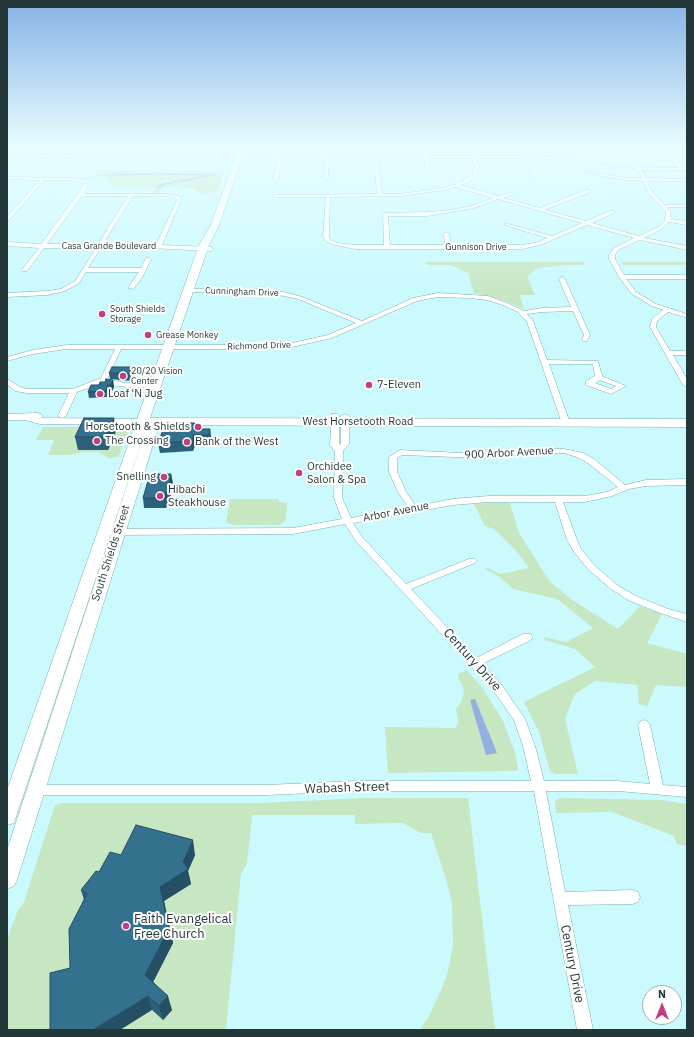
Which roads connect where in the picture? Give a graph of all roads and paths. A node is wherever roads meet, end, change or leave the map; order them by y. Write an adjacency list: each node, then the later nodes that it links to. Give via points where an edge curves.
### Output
1 (29, 195): 19 (street)
2 (80, 195): 28 (street)
3 (131, 195): 29 (street)
4 (148, 195): 30 (street, via 175,196 179,200)
5 (226, 195): 33 (main road, South Shields Street, via 214,228 217,229)
6 (389, 195): 13 (street)
7 (489, 195): 14 (street)
8 (505, 195): 14 (street)
9 (577, 195): 17 (street)
10 (654, 195): 15 (street)
11 (275, 196): 12 (street)
12 (328, 196): 13 (street); 31 (street, Gunnison Drive, via 325,236 327,240 332,244 355,247)
13 (380, 196)
14 (498, 198): 17 (street); 31 (street, via 452,211 385,214)
15 (663, 206): 16 (street); 20 (street, via 669,215)
16 (687, 206)
17 (540, 210): 21 (street)
18 (612, 212): 21 (street, Gunnison Drive)
19 (7, 220)
20 (668, 220): 22 (street); 26 (street, via 660,228)
21 (587, 223): 25 (street, Gunnison Drive); 26 (street)
22 (687, 223)
23 (507, 224): 25 (street)
24 (446, 234): 32 (street)
25 (552, 238): 32 (street, Gunnison Drive, via 522,247)
26 (638, 238): 34 (street); 39 (street, via 616,249 612,256)
27 (7, 244): 28 (street, Casa Grande Boulevard)
28 (42, 246): 29 (street, Casa Grande Boulevard); 36 (street)
29 (99, 246): 30 (street, Casa Grande Boulevard); 37 (street)
30 (158, 246): 33 (street, Casa Grande Boulevard)
31 (387, 247): 32 (street, Gunnison Drive)
32 (449, 247)
33 (207, 248): 43 (main road, South Shields Street)
34 (687, 248)
35 (148, 260): 38 (street)
36 (25, 270)
37 (86, 270): 38 (street); 44 (street, via 77,282 63,290 37,295)
38 (143, 270): 42 (street)
39 (622, 277): 40 (street); 46 (street, via 630,290)
40 (687, 277)
41 (562, 279): 45 (street)
42 (131, 288)
43 (192, 291): 49 (street, Cunningham Drive, via 261,291 284,294); 52 (main road, South Shields Street)
44 (7, 295)
45 (576, 309): 47 (street); 50 (street, via 587,335)
46 (667, 310): 48 (street); 53 (street, via 652,323)
47 (523, 313): 49 (street, Richmond Drive, via 488,298 438,295 411,300); 56 (street, via 530,321)
48 (687, 316)
49 (362, 323): 52 (street, Richmond Drive, via 330,337 292,345)
50 (586, 340)
51 (119, 347): 52 (street, Richmond Drive); 55 (street, Richmond Drive, via 58,348); 59 (street, via 107,375)
52 (174, 347): 60 (main road, South Shields Street); 63 (main road, South Shields Street)
53 (668, 353): 54 (street); 61 (street)
54 (687, 353)
55 (7, 359)
56 (544, 362): 57 (street, via 596,362); 69 (street)
57 (599, 376)
58 (7, 381): 62 (street, via 18,389 27,391)
59 (100, 381): 60 (street, via 127,386); 62 (street)
60 (155, 385): 63 (main road, South Shields Street)
61 (687, 385)
62 (74, 390): 64 (street)
63 (153, 414): 64 (main road, West Horsetooth Road); 67 (main road, West Horsetooth Road, via 40,421); 68 (main road, West Horsetooth Road); 76 (main road, South Shields Street)
64 (62, 416): 67 (main road, West Horsetooth Road, via 43,415)
65 (7, 417): 67 (main road, West Horsetooth Road)
66 (687, 417): 69 (main road, West Horsetooth Road)
67 (29, 418)
68 (340, 419): 69 (main road, West Horsetooth Road); 75 (street, Century Drive, via 334,445 339,450 338,498)
69 (565, 420): 70 (main road, West Horsetooth Road)
70 (687, 423)
71 (687, 482): 72 (street, Arbor Avenue, via 646,483)
72 (624, 488): 73 (street, Arbor Avenue, via 598,497); 74 (street, 900 Arbor Avenue, via 591,460 564,451 540,450 482,456 400,452 393,456 393,472 402,492)
73 (558, 499): 74 (street, Arbor Avenue, via 468,500); 79 (street, via 572,540 591,567 614,587 632,598)
74 (414, 509): 75 (street, Arbor Avenue)
75 (348, 522): 76 (street, Arbor Avenue, via 293,531); 78 (street, Century Drive, via 359,539)
76 (111, 532): 85 (main road, South Shields Street); 86 (main road, South Shields Street)
77 (472, 561): 78 (street)
78 (405, 588): 81 (street, Century Drive)
79 (687, 618)
80 (527, 637): 81 (street)
81 (476, 663): 83 (street, Century Drive, via 497,687 519,719)
82 (644, 725): 84 (street)
83 (539, 786): 84 (street, Wabash Street); 86 (street, Wabash Street); 91 (street, Century Drive)
84 (657, 788): 87 (street, Wabash Street)
85 (12, 790): 86 (street, Wabash Street); 88 (main road, South Shields Street)
86 (37, 790): 89 (main road, South Shields Street)
87 (687, 792)
88 (7, 817)
89 (7, 880)
90 (633, 897): 91 (street)
91 (560, 899): 92 (street, Century Drive)
92 (585, 1030)

